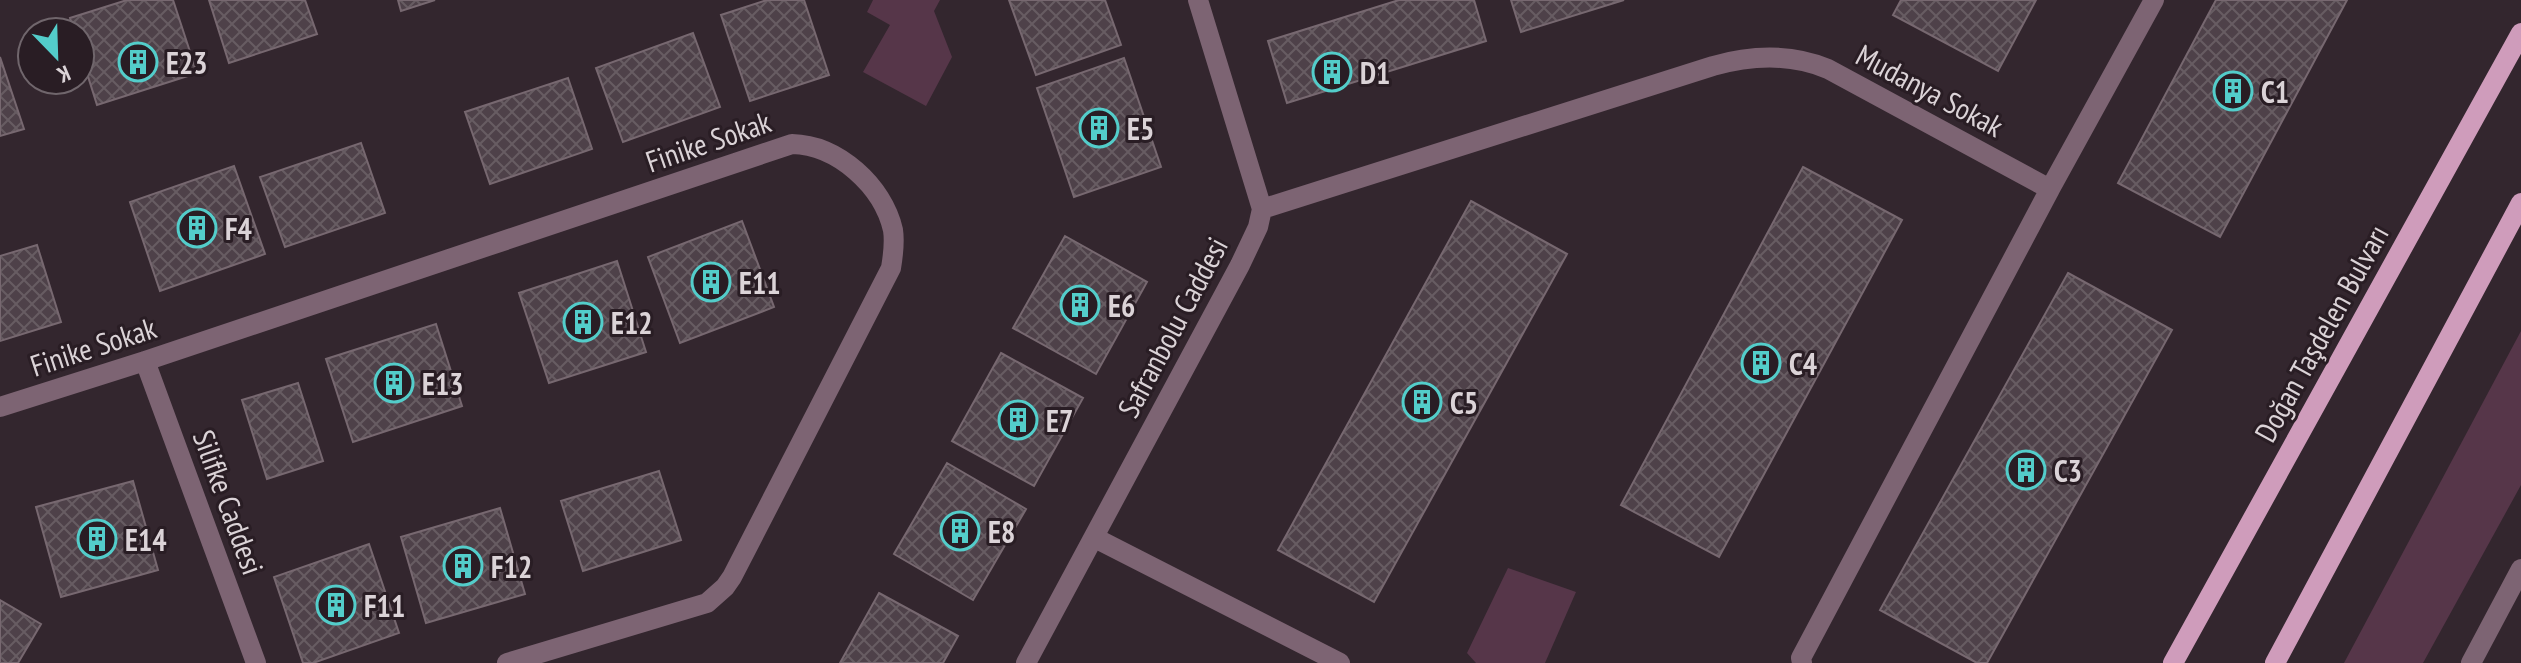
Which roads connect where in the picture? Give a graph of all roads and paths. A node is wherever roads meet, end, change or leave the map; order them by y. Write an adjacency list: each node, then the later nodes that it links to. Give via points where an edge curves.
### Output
1 (1198, 0): 6 (street)
2 (2154, 0): 4 (street)
3 (2521, 33): 16 (main road, Doğan Taşdelen Bulvarı)
4 (2050, 189): 6 (street, Mudanya Sokak, via 1828,69 1766,57 1713,66); 15 (street)
5 (2521, 203): 17 (main road)
6 (1262, 209): 9 (street, Safranbolu Caddesi, via 1250,245)
7 (145, 361): 8 (street, Finike Sokak); 11 (street, Silifke Caddesi); 12 (street, Finike Sokak, via 792,144 819,150 857,171 875,192 892,227 891,268 732,577 707,603)
8 (0, 407)
9 (1095, 538): 13 (street, Safranbolu Caddesi); 14 (street)
10 (2521, 569): 18 (street)
11 (256, 663)
12 (507, 663)
13 (1026, 663)
14 (1340, 663)
15 (1802, 663)
16 (2173, 663)
17 (2275, 663)
18 (2471, 663)

